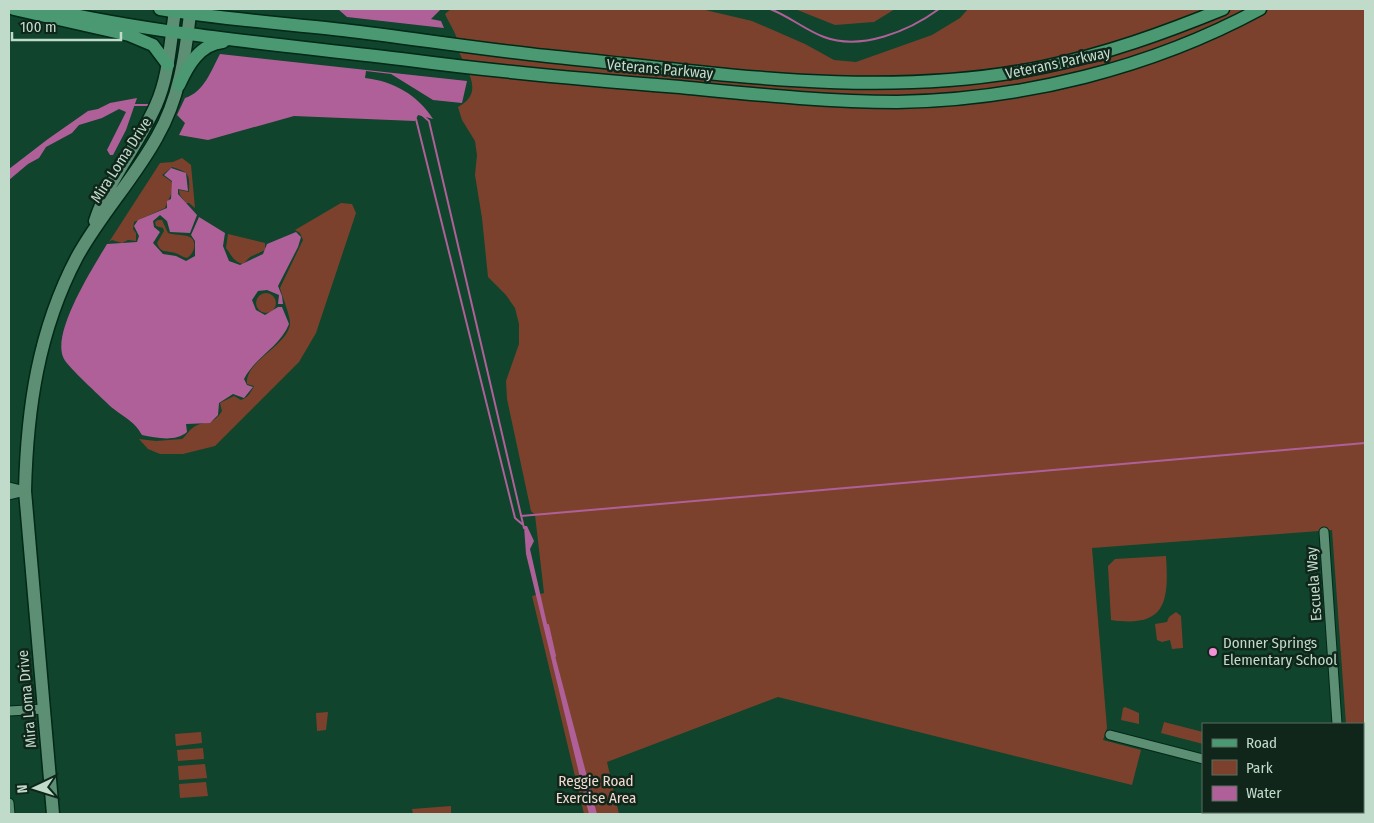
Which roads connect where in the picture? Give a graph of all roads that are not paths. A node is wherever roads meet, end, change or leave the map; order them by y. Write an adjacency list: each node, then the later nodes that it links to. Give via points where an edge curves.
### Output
1 (14, 9): 13 (main road, via 129,35 153,45)
2 (47, 9): 10 (main road, Veterans Parkway)
3 (160, 9): 7 (main road, Veterans Parkway)
4 (214, 9): 9 (main road)
5 (1223, 9): 9 (main road, Veterans Parkway, via 1100,54 1040,68 898,83 793,80 493,50)
6 (1260, 9): 12 (main road, Veterans Parkway, via 1174,49 1104,72 968,97 898,102 792,98 501,72)
7 (176, 11): 8 (main road, Veterans Parkway); 10 (main road, Mira Loma Drive)
8 (190, 14): 9 (main road, Veterans Parkway); 11 (main road, Mira Loma Drive)
9 (233, 18)
10 (172, 32): 11 (main road, Veterans Parkway); 13 (main road, Mira Loma Drive)
11 (188, 34): 12 (main road, Veterans Parkway); 14 (main road, Mira Loma Drive)
12 (233, 41): 14 (main road, via 207,46 187,68)
13 (168, 65): 15 (main road, Mira Loma Drive, via 160,94 101,201)
14 (179, 85): 15 (main road, Mira Loma Drive, via 150,149)
15 (91, 233): 17 (main road, Mira Loma Drive, via 58,299 38,359 28,413)
16 (9, 487): 17 (street)
17 (25, 491): 18 (street); 20 (main road, Mira Loma Drive)
18 (9, 496)
19 (1324, 532): 22 (street, Escuela Way)
20 (44, 709): 21 (street); 27 (main road, Mira Loma Drive)
21 (9, 712)
22 (1338, 723)
23 (1110, 735): 24 (street)
24 (1202, 759)
25 (9, 804): 26 (street)
26 (10, 814)
27 (53, 814)

